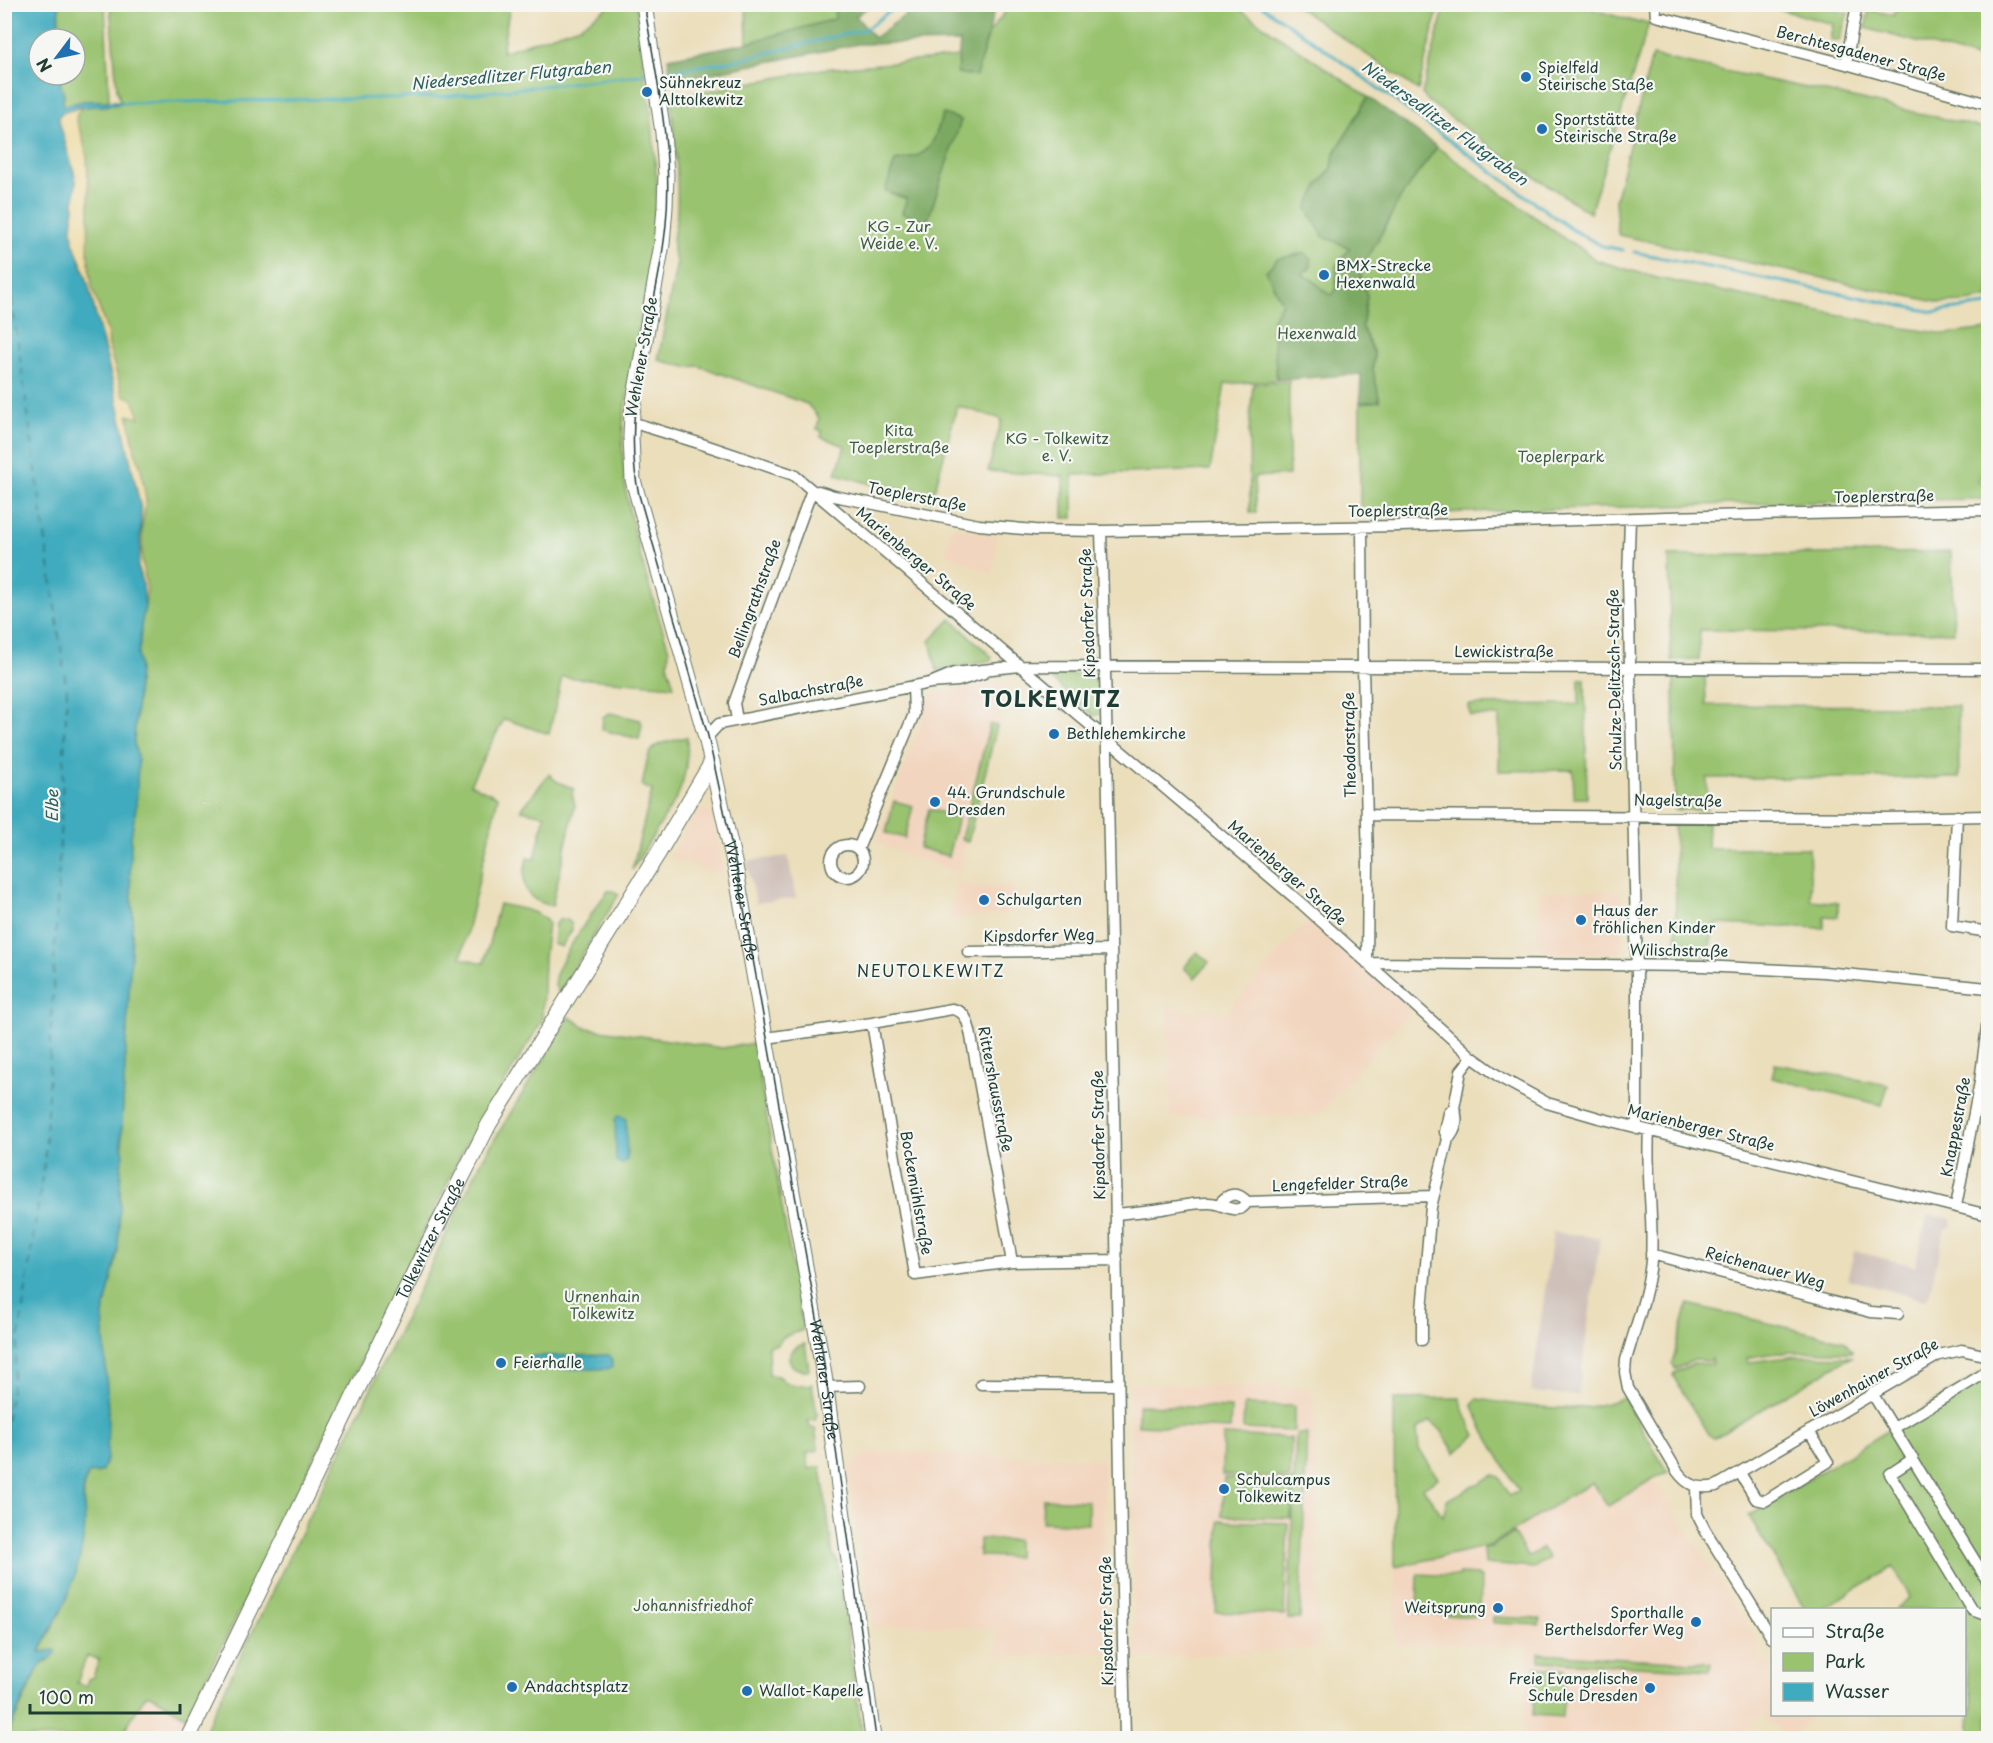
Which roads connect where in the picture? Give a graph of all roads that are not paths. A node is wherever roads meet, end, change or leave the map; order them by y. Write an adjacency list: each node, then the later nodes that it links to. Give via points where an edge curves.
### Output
1 (644, 4): 6 (main road, Wehlener Straße, via 665,153 664,217)
2 (1655, 4): 4 (street, Berchtesgadener Straße, via 1656,16)
3 (1857, 4): 4 (street)
4 (1846, 64): 5 (street, Berchtesgadener Straße)
5 (1989, 104)
6 (631, 423): 7 (street, Marienberger Straße, via 794,475); 20 (main road, Wehlener Straße, via 636,495)
7 (812, 490): 11 (street, Toeplerstraße, via 979,525); 12 (street, Marienberger Straße); 18 (street, Bellingrathstraße, via 734,703)
8 (1989, 510): 9 (street, Toeplerstraße)
9 (1630, 519): 10 (street, Toeplerstraße); 15 (street, Schulze-Delitzsch-Straße)
10 (1362, 527): 11 (street, Toeplerstraße); 14 (street, Theodorstraße)
11 (1101, 531): 13 (street, Kipsdorfer Straße)
12 (1020, 666): 13 (street, Lewickistraße); 17 (street, Salbachstraße, via 954,673); 19 (street, Marienberger Straße)
13 (1105, 666): 14 (street, Lewickistraße); 19 (street, Kipsdorfer Straße)
14 (1363, 667): 15 (street, Lewickistraße); 22 (street, Theodorstraße)
15 (1629, 669): 16 (street, Lewickistraße); 23 (street, Schulze-Delitzsch-Straße)
16 (1989, 669)
17 (913, 686): 18 (street, Salbachstraße); 26 (street, via 914,714)
18 (737, 720): 20 (street, Salbachstraße, via 719,724)
19 (1106, 739): 28 (street, Kipsdorfer Straße); 30 (street, Marienberger Straße)
20 (707, 741): 21 (main road, Wehlener Straße)
21 (712, 762): 35 (main road, Wehlener Straße); 62 (main road, Tolkewitzer Straße, via 473,1155)
22 (1367, 815): 23 (street, Nagelstraße); 30 (street, Theodorstraße)
23 (1632, 815): 24 (street, Nagelstraße); 31 (street, Schulze-Delitzsch-Straße)
24 (1957, 816): 25 (street, Nagelstraße); 27 (street, via 1953,926)
25 (1989, 816)
26 (858, 849)
27 (1989, 932)
28 (1111, 950): 29 (street, Kipsdorfer Weg); 40 (street, Kipsdorfer Straße)
29 (968, 952)
30 (1367, 963): 31 (street, Wilischstraße); 36 (street, Marienberger Straße)
31 (1636, 965): 32 (street, Wilischstraße, via 1824,972); 37 (street, Schulze-Delitzsch-Straße)
32 (1989, 988)
33 (1989, 1019): 39 (street, Knappestraße)
34 (872, 1023): 35 (street, Rittershausstraße); 44 (street, Rittershausstraße, via 952,1009 966,1017); 44 (street, Bockemühlstraße, via 915,1275)
35 (766, 1038): 52 (main road, Wehlener Straße)
36 (1472, 1057): 37 (street, Marienberger Straße, via 1547,1103); 38 (street, via 1461,1071 1454,1108 1449,1113 1445,1132 1448,1139)
37 (1643, 1130): 39 (street, Marienberger Straße); 42 (street)
38 (1433, 1196): 40 (street, Lengefelder Straße, via 1247,1202 1232,1194 1219,1204); 46 (street)
39 (1956, 1206): 41 (street, Marienberger Straße)
40 (1116, 1214): 43 (street, Kipsdorfer Straße)
41 (1989, 1215)
42 (1651, 1254): 45 (street, Reichenauer Weg, via 1873,1314); 58 (street, via 1626,1360 1628,1388 1677,1472)
43 (1117, 1260): 44 (street, Bockemühlstraße); 50 (street, Kipsdorfer Straße)
44 (1012, 1262)
45 (1898, 1314)
46 (1422, 1340)
47 (1989, 1356): 53 (street, Löwenhainer Straße, via 1962,1350 1945,1353)
48 (1989, 1368): 54 (street)
49 (981, 1384): 50 (street)
50 (1118, 1385): 64 (street, Kipsdorfer Straße)
51 (860, 1386): 52 (street)
52 (825, 1387): 63 (main road, Wehlener Straße)
53 (1872, 1394): 54 (street); 55 (street, Löwenhainer Straße)
54 (1894, 1428): 56 (street)
55 (1809, 1431): 57 (street, Löwenhainer Straße); 57 (street, Löwenhainer Straße, via 1828,1462 1765,1501 1756,1499)
56 (1913, 1459): 59 (street); 60 (street, via 1890,1474 1972,1610 1980,1613)
57 (1740, 1473): 58 (street, Löwenhainer Straße, via 1716,1486)
58 (1696, 1487): 61 (street, via 1697,1514 1705,1530)
59 (1989, 1582)
60 (1989, 1608)
61 (1771, 1635)
62 (188, 1738)
63 (873, 1738)
64 (1125, 1738)

